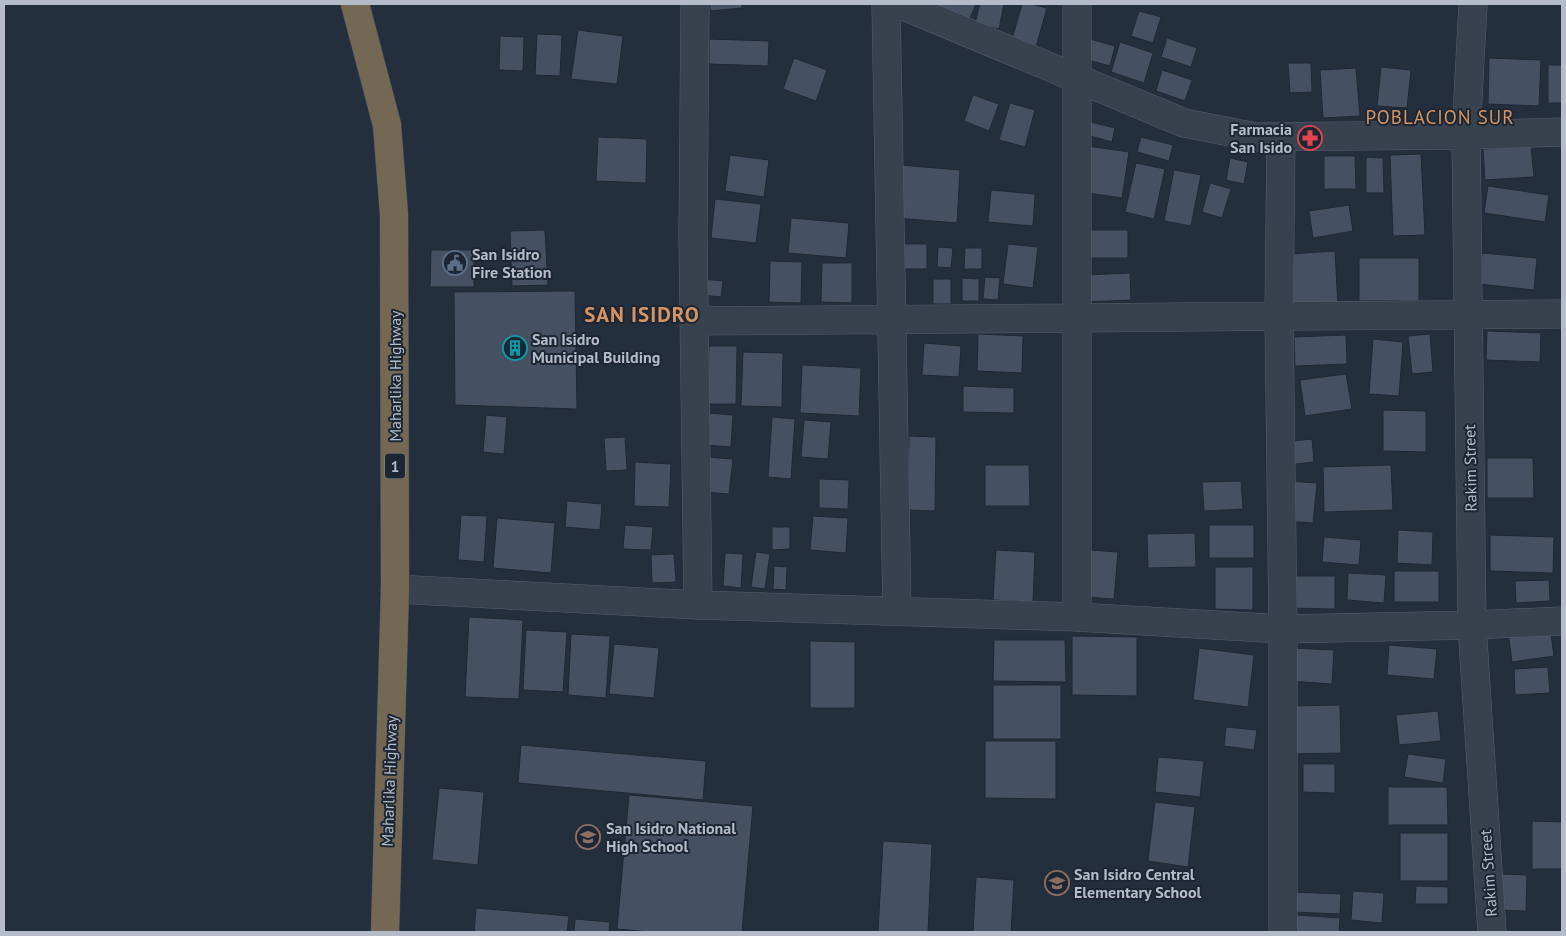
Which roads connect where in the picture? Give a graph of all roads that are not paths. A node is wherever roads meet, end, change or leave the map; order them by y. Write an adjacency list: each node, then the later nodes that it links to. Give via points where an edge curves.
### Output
1 (355, 4): 17 (highway, Maharlika Highway / 1, via 387,125 394,214)
2 (695, 4): 16 (street)
3 (886, 4): 15 (street)
4 (899, 4): 7 (street)
5 (1077, 4): 7 (street)
6 (1473, 4): 9 (street, Rakim Street)
7 (1077, 78): 10 (street, via 1184,123 1256,137); 14 (street)
8 (1562, 132): 9 (street)
9 (1466, 135): 10 (street); 11 (street, Rakim Street)
10 (1281, 137): 13 (street)
11 (1467, 314): 12 (street); 13 (street); 22 (street, Rakim Street)
12 (1562, 314)
13 (1279, 316): 14 (street); 23 (street)
14 (1076, 317): 15 (street); 20 (street)
15 (892, 319): 16 (street); 19 (street)
16 (694, 321): 18 (street)
17 (395, 589): 18 (street); 24 (highway, Maharlika Highway / 1)
18 (698, 605): 19 (street)
19 (897, 611): 20 (street)
20 (1077, 617): 23 (street)
21 (1562, 621): 22 (street)
22 (1472, 626): 23 (street); 26 (street, Rakim Street)
23 (1283, 629): 25 (street)
24 (384, 932)
25 (1283, 932)
26 (1492, 932)

